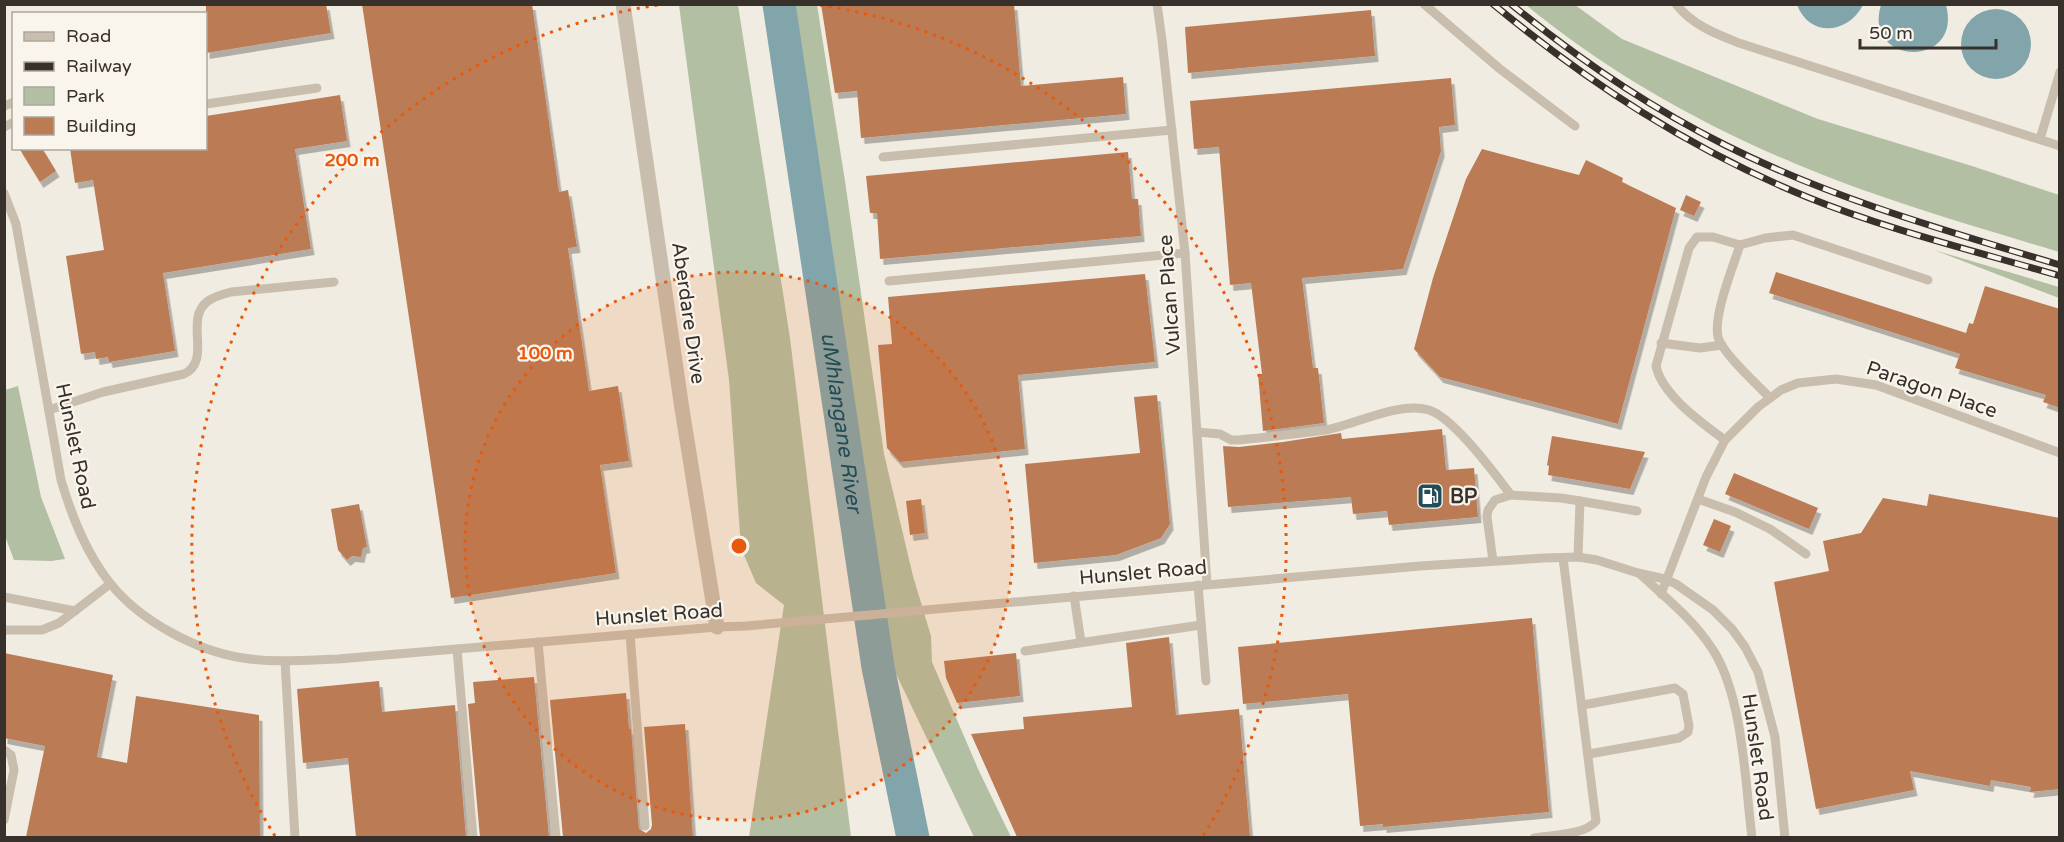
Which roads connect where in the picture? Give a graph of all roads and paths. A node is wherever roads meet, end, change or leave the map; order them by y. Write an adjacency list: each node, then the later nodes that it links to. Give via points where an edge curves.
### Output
1 (623, 4): 43 (street, Aberdare Drive)
2 (1157, 4): 9 (lane, Vulcan Place)
3 (1425, 4): 8 (lane, via 1500,69)
4 (1676, 4): 10 (lane, via 1707,30 1739,44)
5 (2060, 72): 10 (lane)
6 (317, 88): 7 (lane)
7 (207, 104)
8 (1575, 126)
9 (1172, 130): 12 (lane); 15 (lane, Vulcan Place)
10 (2040, 139): 11 (lane)
11 (2060, 146)
12 (883, 157)
13 (4, 193): 22 (lane, Hunslet Road, via 16,224)
14 (1740, 245): 16 (lane, via 1793,235); 19 (lane, via 1702,236 1694,241); 20 (lane, via 1720,311 1718,331)
15 (1185, 253): 17 (lane); 23 (lane, Vulcan Place)
16 (1928, 280)
17 (889, 281)
18 (334, 282): 22 (lane, via 231,292 215,298 197,315 197,359 191,370)
19 (1661, 343): 20 (lane, via 1700,348); 24 (lane, via 1656,366 1662,382 1692,414)
20 (1722, 345): 21 (lane)
21 (1770, 398): 24 (lane, Paragon Place); 25 (lane, Paragon Place, via 1798,383 1855,381 1876,385)
22 (49, 410): 36 (lane, Hunslet Road, via 70,510 80,536)
23 (1197, 432): 26 (lane, via 1238,440 1328,430 1412,408 1428,410 1452,425); 37 (lane, Vulcan Place)
24 (1725, 440): 27 (lane, Paragon Place)
25 (2060, 453)
26 (1511, 495): 28 (lane); 33 (lane, via 1495,500 1488,510)
27 (1698, 499): 30 (lane, via 1735,512); 35 (lane, Paragon Place)
28 (1580, 501): 29 (lane); 31 (lane)
29 (1637, 512)
30 (1806, 554)
31 (1578, 557): 32 (lane, Hunslet Road); 34 (lane, Hunslet Road)
32 (1563, 558): 33 (lane, Hunslet Road); 52 (lane)
33 (1493, 561): 37 (lane, Hunslet Road)
34 (1638, 573): 35 (lane, Hunslet Road); 38 (lane, Hunslet Road)
35 (1665, 579): 38 (lane, Paragon Place); 62 (lane, Hunslet Road, via 1689,592 1722,619 1745,647 1758,672 1775,737)
36 (110, 584): 41 (lane); 50 (lane, Hunslet Road, via 163,629 203,648 242,658)
37 (1202, 585): 39 (lane, Hunslet Road); 42 (lane, Vulcan Place)
38 (1661, 594): 61 (lane, Hunslet Road, via 1692,622 1725,672 1737,719)
39 (1074, 596): 43 (lane, Hunslet Road); 47 (lane)
40 (4, 597): 41 (lane)
41 (75, 611): 44 (lane, via 42,630)
42 (1201, 625): 47 (lane); 51 (lane, Vulcan Place)
43 (717, 627): 45 (lane, Hunslet Road)
44 (4, 630)
45 (630, 634): 46 (lane, Hunslet Road); 56 (lane)
46 (538, 642): 48 (lane, Hunslet Road); 59 (lane)
47 (1081, 642): 49 (lane)
48 (457, 649): 50 (lane, Hunslet Road); 58 (lane)
49 (1025, 651)
50 (285, 661): 57 (lane)
51 (1206, 681)
52 (1583, 705): 54 (lane); 54 (lane, via 1675,688 1683,694 1689,726 1688,732 1679,738)
53 (4, 750): 55 (lane, via 14,762 14,770)
54 (1589, 754): 60 (lane, via 1596,821 1587,829)
55 (4, 820)
56 (645, 826)
57 (295, 837)
58 (473, 837)
59 (556, 837)
60 (1534, 837)
61 (1752, 837)
62 (1785, 837)

